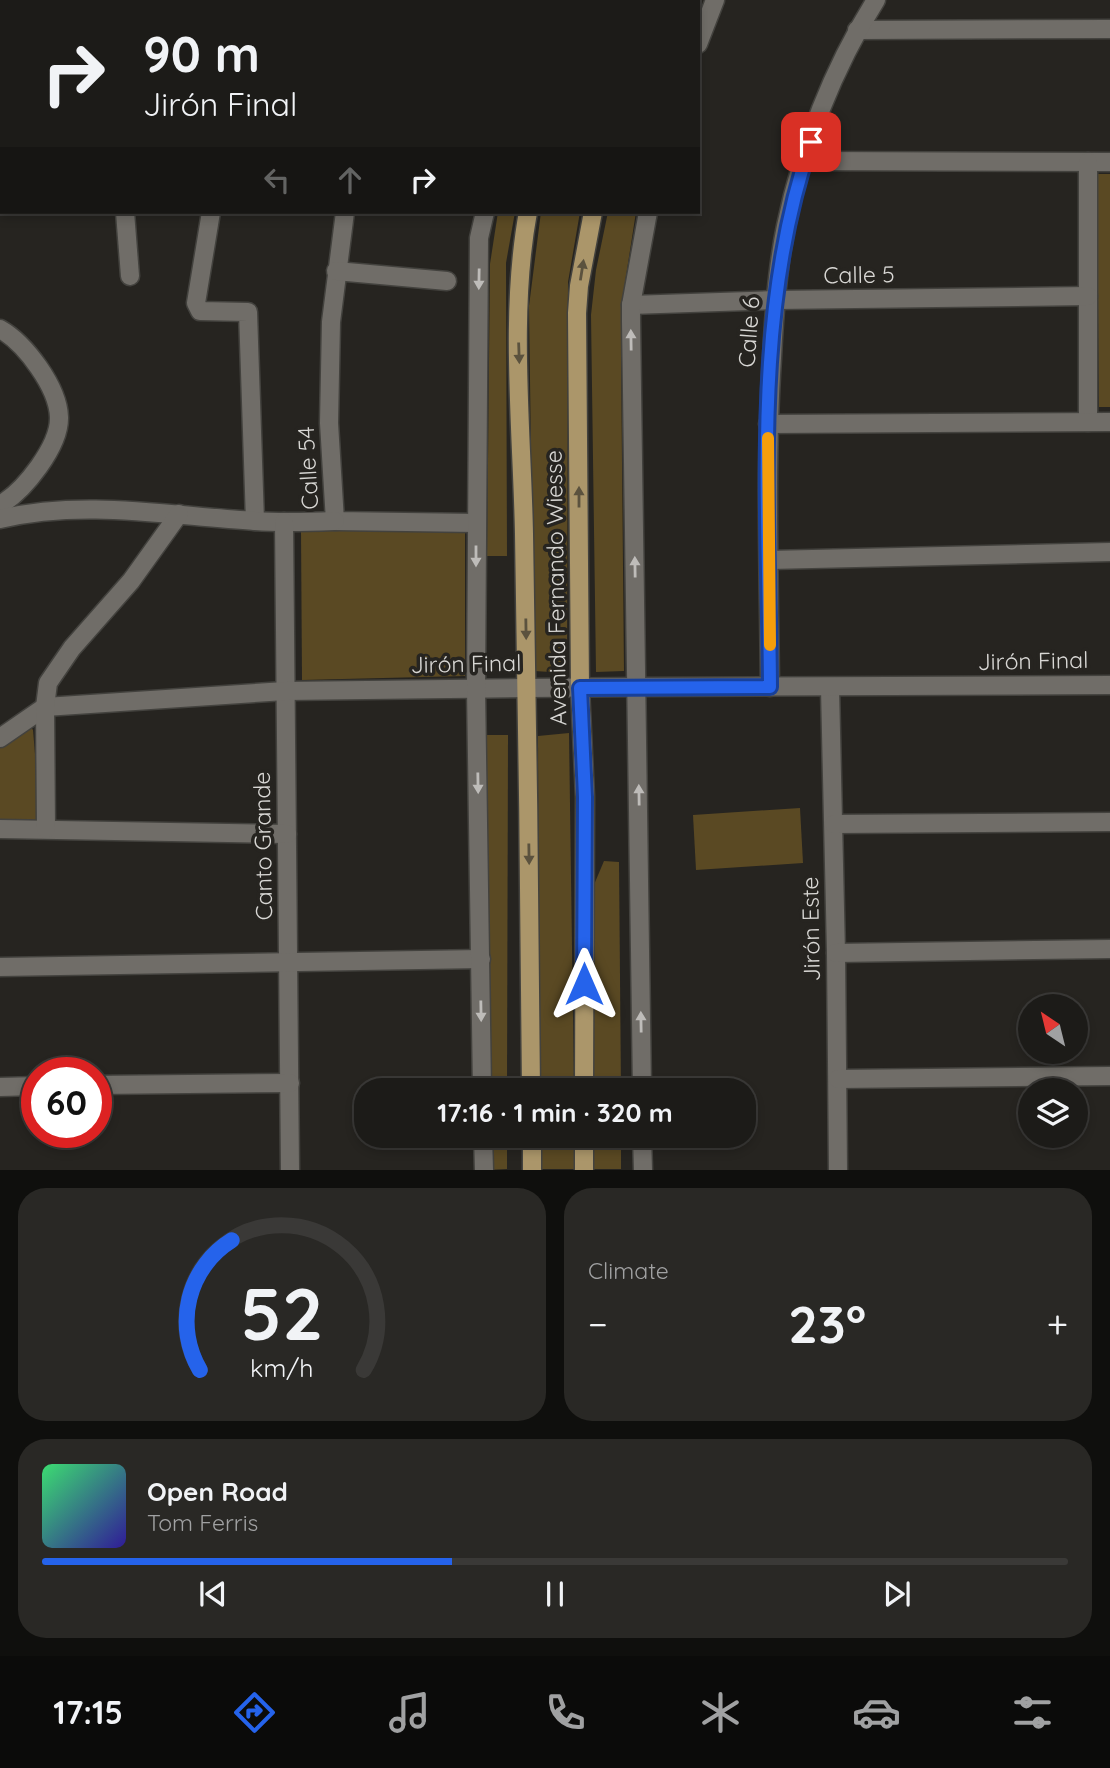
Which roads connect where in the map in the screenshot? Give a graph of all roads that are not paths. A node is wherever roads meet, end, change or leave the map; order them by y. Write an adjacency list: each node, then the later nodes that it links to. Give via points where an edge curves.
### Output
1 (715, 0): 5 (street)
2 (876, 0): 4 (street, Calle 6)
3 (1110, 29): 4 (street)
4 (857, 30): 6 (street, Calle 6)
5 (700, 39)
6 (804, 161): 7 (street); 20 (street, Calle 6, via 786,225)
7 (1088, 162): 8 (street); 19 (street)
8 (1110, 162)
9 (125, 214): 17 (street)
10 (211, 214): 29 (street, via 197,307 200,311 248,312)
11 (345, 214): 16 (street, Calle 54)
12 (485, 214): 32 (street, one-way to 32, via 479,238)
13 (528, 214): 38 (main road, Avenida Fernando Wiesse, one-way to 38, via 520,257 518,319)
14 (593, 214): 39 (main road, Avenida Fernando Wiesse, one-way to 14, via 577,313)
15 (648, 214): 21 (street)
16 (336, 271): 18 (street); 30 (street, Calle 54, via 329,423)
17 (130, 276)
18 (447, 281)
19 (1088, 296): 20 (street, Calle 5); 23 (street)
20 (775, 300): 21 (street, Calle 5); 25 (street, Calle 6)
21 (631, 305): 36 (street, one-way to 21)
22 (0, 329): 26 (street, via 37,365 55,394 59,419 53,444 32,476)
23 (1088, 422): 24 (street); 25 (street)
24 (1110, 422)
25 (768, 424): 34 (street, Calle 6)
26 (0, 505)
27 (179, 514): 28 (street, via 53,511); 29 (street); 43 (street, via 131,581 72,648 48,683)
28 (0, 519)
29 (255, 521): 31 (street)
30 (335, 521): 31 (street); 32 (street, Calle 54)
31 (284, 522): 42 (street, Canto Grande)
32 (476, 523): 41 (street, one-way to 41)
33 (1110, 552): 34 (street)
34 (769, 560): 37 (street, Calle 6)
35 (1110, 685): 40 (street, Jirón Final)
36 (638, 687): 37 (street, Jirón Final); 39 (street, Jirón Final); 59 (street, one-way to 36)
37 (770, 687): 40 (street, Jirón Final)
38 (527, 688): 39 (street, Jirón Final); 41 (street, Jirón Final); 57 (main road, Avenida Fernando Wiesse, one-way to 57)
39 (580, 688): 58 (main road, Avenida Fernando Wiesse, via 585,797)
40 (830, 688): 46 (street, Jirón Este)
41 (476, 689): 42 (street, Jirón Final); 52 (street, one-way to 52)
42 (285, 691): 43 (street, Jirón Final); 49 (street, Canto Grande)
43 (45, 707): 44 (street); 47 (street)
44 (0, 738)
45 (1110, 822): 46 (street)
46 (834, 824): 51 (street, Jirón Este)
47 (46, 829): 48 (street); 49 (street)
48 (0, 830)
49 (287, 834): 53 (street, Canto Grande)
50 (1110, 949): 51 (street)
51 (836, 953): 60 (street, Jirón Este)
52 (481, 959): 53 (street); 56 (street, one-way to 56)
53 (288, 961): 54 (street); 61 (street, Canto Grande)
54 (0, 967)
55 (1110, 1076): 60 (street)
56 (482, 1078)
57 (531, 1078)
58 (584, 1078)
59 (642, 1078)
60 (838, 1079): 74 (street, Jirón Este)
61 (290, 1083): 63 (street); 69 (street, Canto Grande)
62 (21, 1086): 64 (street)
63 (112, 1086)
64 (0, 1087)
65 (483, 1148): 70 (street)
66 (532, 1148): 71 (main road)
67 (584, 1148): 72 (main road)
68 (642, 1148): 73 (street)
69 (290, 1170)
70 (484, 1170)
71 (532, 1170)
72 (584, 1170)
73 (643, 1170)
74 (838, 1170)

